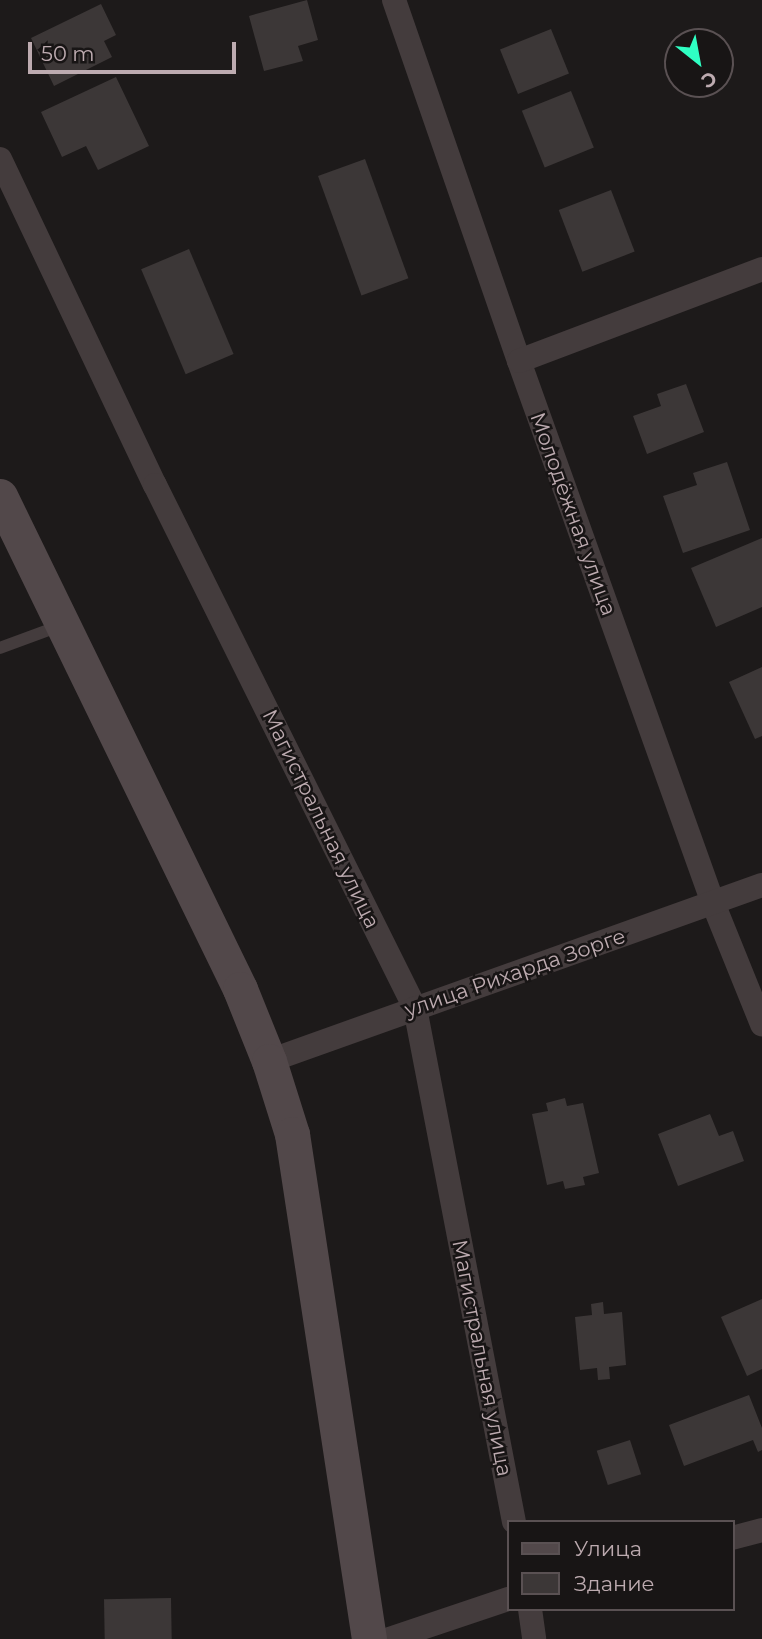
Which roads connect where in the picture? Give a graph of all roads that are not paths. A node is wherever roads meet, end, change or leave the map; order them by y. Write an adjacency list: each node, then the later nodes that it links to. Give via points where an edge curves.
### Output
1 (394, 0): 4 (street, Молодёжная улица)
2 (0, 159): 10 (street, Магистральная улица, via 155,485)
3 (762, 269): 4 (street)
4 (519, 361): 9 (street, Молодёжная улица)
5 (0, 496): 6 (main road)
6 (63, 625): 7 (lane); 12 (main road, via 240,989)
7 (0, 648)
8 (762, 885): 9 (street, улица Рихарда Зорге)
9 (713, 903): 10 (street, улица Рихарда Зорге); 11 (street, Молодёжная улица)
10 (415, 1008): 12 (street, улица Рихарда Зорге); 13 (street, Магистральная улица)
11 (762, 1024)
12 (269, 1060): 18 (main road, via 292,1134)
13 (514, 1520)
14 (762, 1530): 15 (street)
15 (734, 1537)
16 (506, 1600): 19 (street)
17 (530, 1611): 20 (street)
18 (369, 1639)
19 (389, 1639)
20 (534, 1639)

